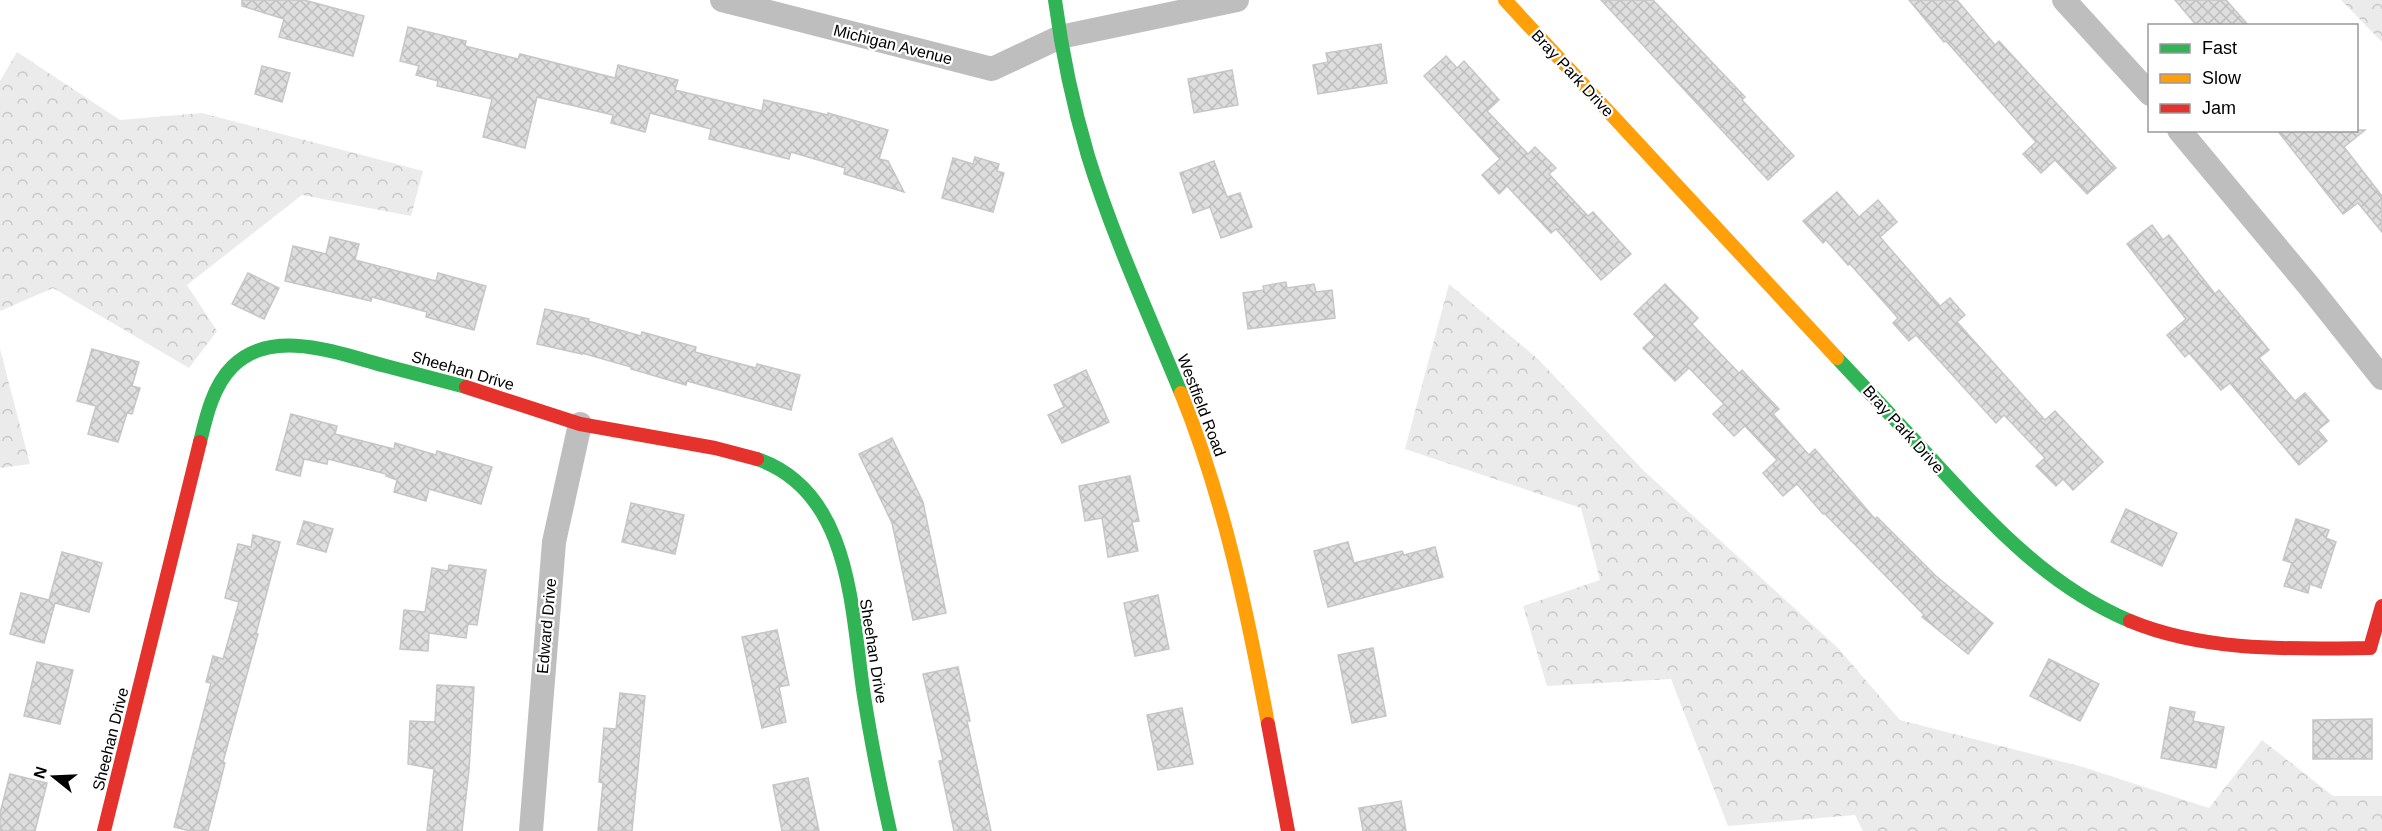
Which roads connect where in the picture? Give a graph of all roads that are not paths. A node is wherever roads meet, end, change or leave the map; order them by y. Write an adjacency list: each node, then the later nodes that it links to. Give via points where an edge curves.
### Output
1 (722, 0): 6 (street, Michigan Avenue)
2 (1055, 0): 7 (street, Westfield Road)
3 (1237, 0): 7 (street)
4 (1505, 0): 13 (street, Bray Park Drive, via 1962,492 2055,579 2113,613 2195,640 2266,649)
5 (2064, 0): 8 (street)
6 (775, 7): 7 (street, Michigan Avenue, via 992,69)
7 (1060, 37): 17 (street, Westfield Road, via 1071,96 1104,204 1190,415 1219,501 1250,628)
8 (2148, 92)
9 (2181, 132): 10 (street)
10 (2382, 378)
11 (580, 424): 14 (street, Sheehan Drive, via 471,388 321,348 291,346 255,351 231,366 209,408); 15 (street, Edward Drive, via 554,542); 16 (street, Sheehan Drive, via 760,461 786,473 818,504 830,527 846,578 864,700)
12 (2382, 606): 13 (street, Bray Park Drive)
13 (2376, 647)
14 (104, 831)
15 (531, 831)
16 (890, 831)
17 (1288, 831)

